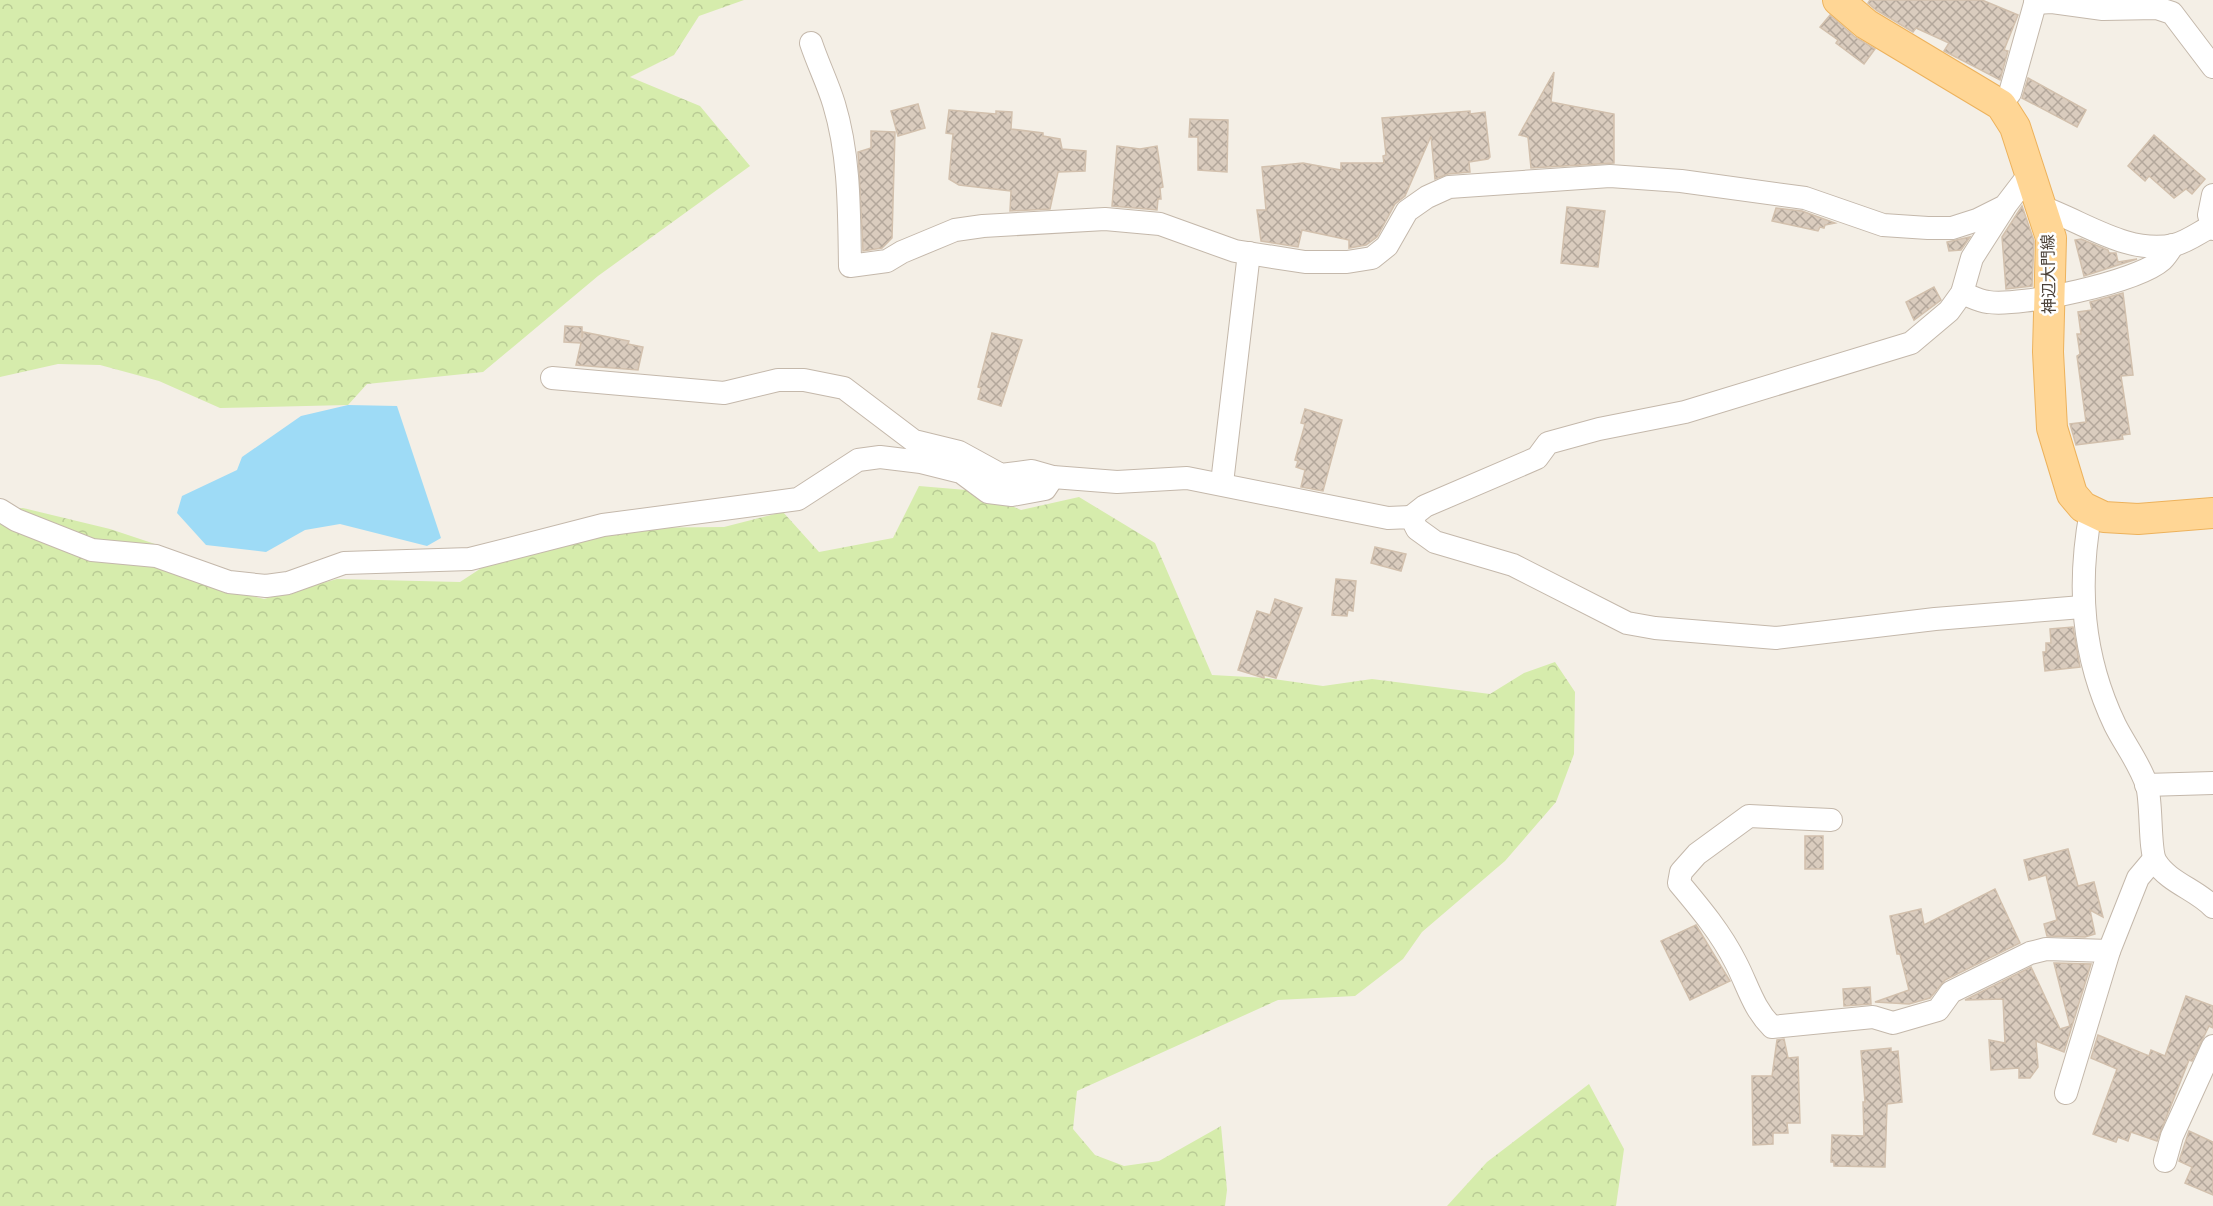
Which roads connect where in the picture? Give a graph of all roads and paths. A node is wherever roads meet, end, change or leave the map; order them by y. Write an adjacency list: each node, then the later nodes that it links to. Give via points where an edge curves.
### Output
1 (1838, 0): 5 (main road, 神辺大門線, via 1866,24)
2 (2036, 1): 4 (street, via 2103,9 2164,10 2172,13); 5 (street, via 2010,93)
3 (811, 43): 12 (street, via 834,104 844,146 850,266 887,261 956,230 1105,219 1160,224)
4 (2213, 67)
5 (2001, 105): 6 (main road, 神辺大門線, via 2015,128)
6 (2031, 172): 8 (street); 9 (main road, 神辺大門線)
7 (2213, 195): 10 (street, via 2209,215)
8 (2005, 206): 12 (street, via 1952,228 1905,227 1883,225 1805,198 1610,176 1449,188 1427,196 1407,211 1387,246 1372,258 1305,262); 13 (street, via 1972,258)
9 (2041, 207): 11 (street, via 2109,238); 14 (main road, 神辺大門線, via 2051,238)
10 (2212, 227): 11 (street)
11 (2173, 245): 14 (street, via 2162,260 2142,271)
12 (1249, 253): 17 (street)
13 (1962, 292): 14 (street, via 1986,302 2011,303); 21 (street, via 1948,311 1911,343 1685,412 1548,443 1537,458 1425,506)
14 (2051, 295): 19 (main road, 神辺大門線, via 2048,352 2052,428 2072,494)
15 (552, 378): 16 (street, via 724,393 778,380 814,382 844,388 914,441 959,452 1001,475 1032,471)
16 (1053, 477): 17 (street, via 1117,482 1187,478); 18 (street, via 1045,489 1012,495 988,492 961,472 921,462 880,457 858,460 798,499 603,525 470,559 344,563 288,583 266,586 228,582 156,556 92,550)
17 (1222, 483): 21 (street, via 1388,518)
18 (0, 510)
19 (2091, 511): 20 (main road, via 2104,517 2138,519); 22 (street)
20 (2213, 513)
21 (1411, 517): 22 (street, via 1417,530 1435,542 1513,565 1626,623 1655,628 1776,638)
22 (2082, 607): 24 (street, via 2097,679)
23 (2213, 783): 24 (street)
24 (2146, 785): 26 (street)
25 (1831, 820): 28 (street, via 1749,816 1697,854 1681,872 1679,883 1715,927 1737,964 1751,1000 1772,1027 1874,1017 1893,1023 1938,1010 1951,992 2030,953 2046,949)
26 (2154, 859): 27 (street); 28 (street, via 2138,878)
27 (2213, 907)
28 (2109, 951): 30 (street)
29 (2213, 1046): 31 (street, via 2172,1136)
30 (2066, 1094)
31 (2165, 1161)

